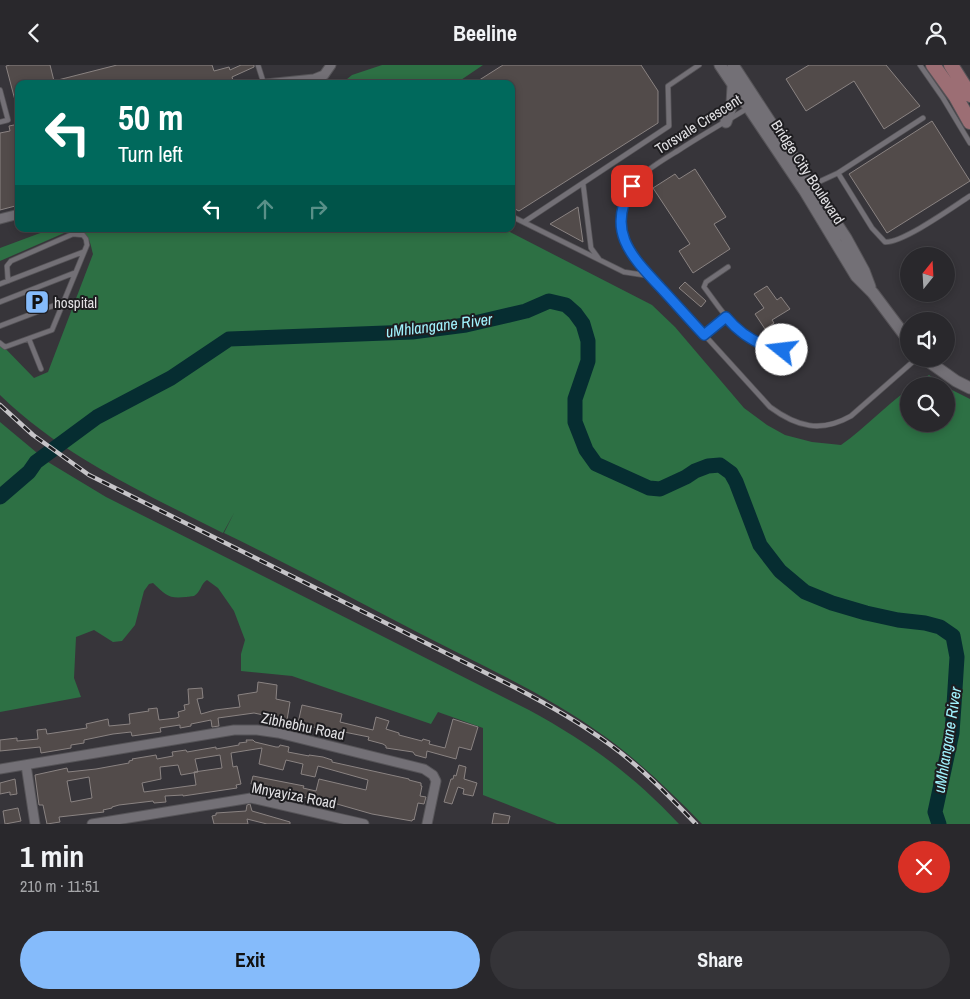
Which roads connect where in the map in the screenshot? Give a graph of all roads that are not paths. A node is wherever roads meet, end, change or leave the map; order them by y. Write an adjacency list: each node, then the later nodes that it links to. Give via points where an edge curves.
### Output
1 (258, 65): 9 (lane)
2 (331, 65): 10 (street, via 324,75)
3 (699, 65): 22 (lane, via 668,86 670,126)
4 (720, 65): 11 (street, Bridge City Boulevard)
5 (733, 65): 15 (street, Bridge City Boulevard)
6 (920, 65): 20 (lane)
7 (933, 65): 19 (main road)
8 (952, 65): 13 (main road)
9 (264, 80)
10 (304, 80)
11 (733, 86): 15 (street, Bridge City Boulevard); 17 (street, via 732,104)
12 (0, 90): 14 (lane)
13 (970, 95)
14 (1, 99): 18 (lane, via 8,120)
15 (753, 105): 17 (lane, Torsvale Crescent); 23 (street, Bridge City Boulevard)
16 (923, 118): 21 (lane)
17 (726, 121): 33 (lane, Torsvale Crescent, via 647,171 630,190 623,209 622,231 630,253)
18 (0, 122)
19 (970, 122)
20 (970, 143)
21 (838, 173): 23 (lane); 24 (lane, via 872,228 885,242 914,231)
22 (583, 183): 28 (lane); 30 (lane, via 590,248)
23 (808, 187): 40 (street, Bridge City Boulevard, via 860,273)
24 (970, 196)
25 (15, 215): 27 (street)
26 (515, 218): 28 (lane)
27 (0, 219)
28 (524, 222): 30 (lane)
29 (82, 252): 32 (lane); 34 (lane); 34 (lane, via 86,239 83,235 74,234 11,261 7,265)
30 (600, 260): 33 (lane, via 624,273)
31 (728, 267): 38 (lane, via 704,285)
32 (74, 273): 36 (lane); 37 (lane)
33 (650, 276): 41 (lane, Torsvale Crescent)
34 (8, 281): 35 (lane)
35 (0, 284)
36 (0, 302)
37 (63, 302): 39 (lane); 42 (lane, via 52,330)
38 (726, 317): 41 (lane); 44 (lane, via 734,327 759,344)
39 (0, 326)
40 (900, 329)
41 (704, 335): 45 (lane, Torsvale Crescent, via 770,407 797,424 832,424 851,416)
42 (29, 339): 43 (lane, via 5,347); 47 (lane)
43 (0, 343)
44 (792, 352)
45 (907, 367)
46 (936, 367): 48 (street)
47 (41, 369)
48 (970, 388)
49 (26, 765): 50 (street, Zibhebhu Road); 52 (street); 55 (street, Zibhebhu Road, via 234,730 267,731 424,769 436,781)
50 (0, 769)
51 (131, 821): 53 (street, Mnyayiza Road); 54 (street, Mnyayiza Road, via 251,798)
52 (34, 824)
53 (92, 824)
54 (364, 824)
55 (427, 824)

